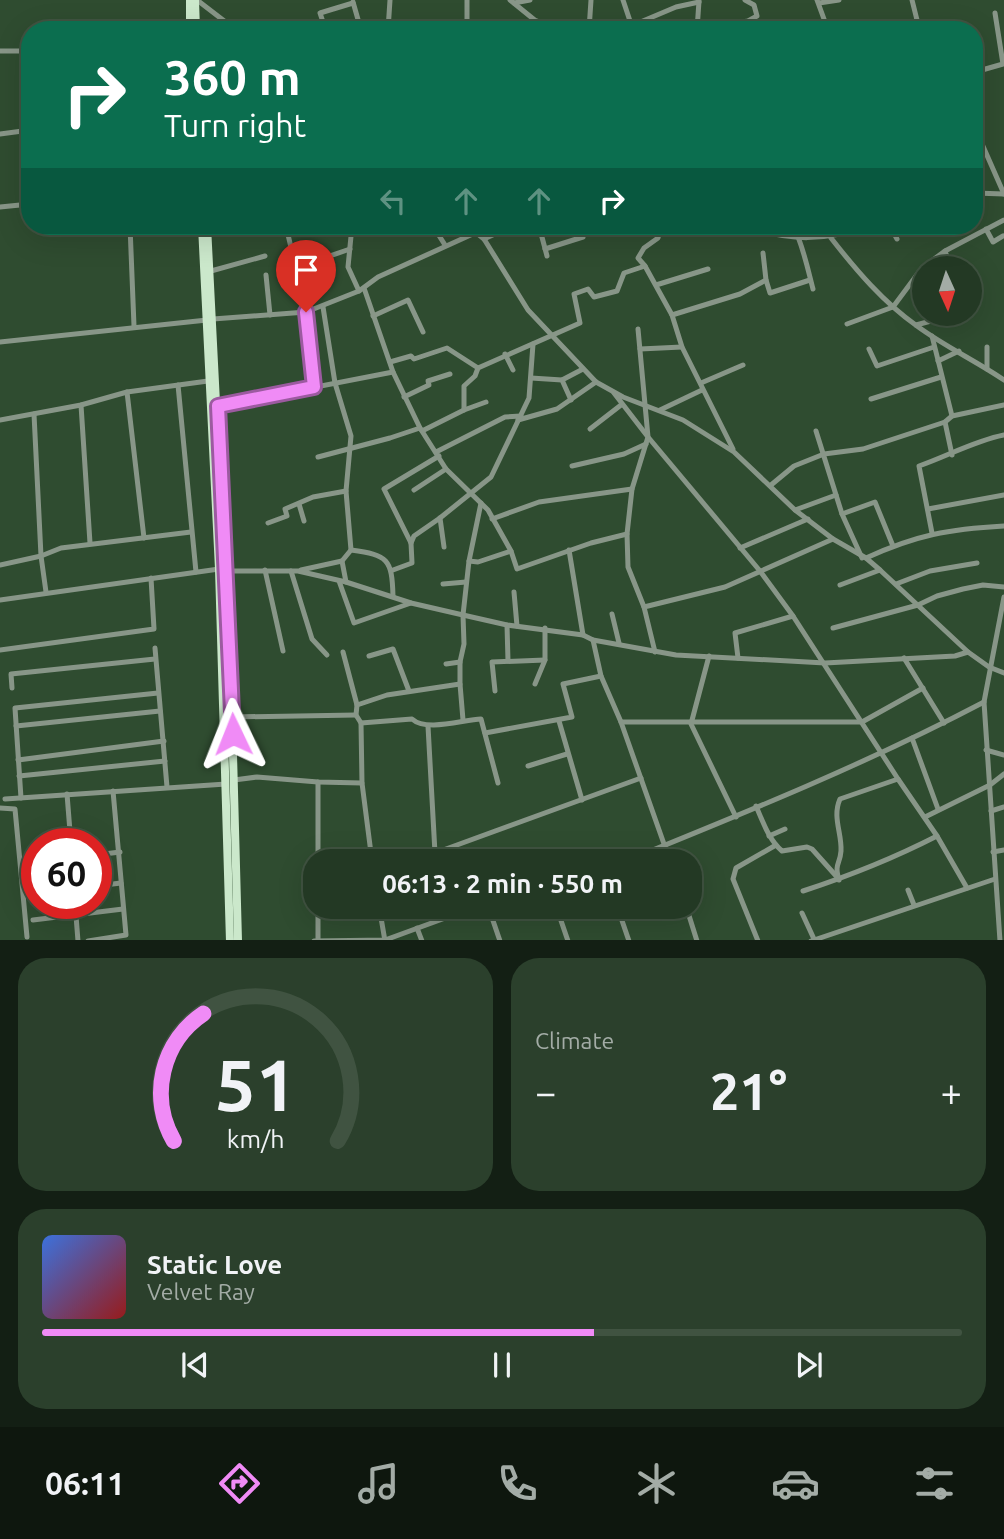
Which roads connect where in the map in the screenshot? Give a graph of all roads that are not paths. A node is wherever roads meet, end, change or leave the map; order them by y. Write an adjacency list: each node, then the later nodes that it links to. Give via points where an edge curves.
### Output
1 (190, 0): 18 (main road)
2 (196, 0): 19 (main road); 20 (street)
3 (390, 0): 23 (street)
4 (467, 0): 24 (street)
5 (530, 0): 12 (street)
6 (591, 0): 25 (street)
7 (623, 0): 26 (street)
8 (745, 0): 29 (street, via 754,5 757,16)
9 (839, 0): 14 (street)
10 (912, 0): 17 (street)
11 (353, 1): 21 (street, via 320,13); 22 (street)
12 (512, 1): 16 (street)
13 (700, 1): 27 (street); 28 (street)
14 (818, 1): 30 (street)
15 (995, 13): 33 (street, via 1003,64)
16 (537, 20)
17 (917, 20)
18 (190, 21)
19 (196, 21)
20 (224, 21)
21 (323, 21)
22 (359, 21)
23 (389, 21)
24 (467, 21)
25 (590, 21)
26 (630, 21)
27 (647, 21)
28 (699, 21)
29 (748, 21)
30 (825, 21)
31 (0, 51): 32 (street)
32 (21, 51)
33 (983, 70)
34 (21, 131): 35 (street)
35 (0, 134)
36 (983, 147): 38 (street)
37 (983, 193): 38 (street)
38 (1004, 194)
39 (21, 205): 40 (street)
40 (0, 207)
41 (1004, 220): 42 (street)
42 (986, 229): 43 (street); 60 (street, via 993,242)
43 (983, 231)
44 (130, 235): 91 (street)
45 (203, 235): 88 (main road)
46 (208, 235): 75 (main road)
47 (290, 235): 84 (street)
48 (351, 235): 67 (street)
49 (438, 235): 66 (street)
50 (470, 235): 66 (street)
51 (478, 235): 64 (street)
52 (493, 235): 64 (street)
53 (541, 235): 61 (street, via 546,252)
54 (659, 235): 73 (street, via 638,258)
55 (783, 235): 63 (street)
56 (798, 235): 63 (street)
57 (837, 235): 62 (street)
58 (895, 235): 65 (street)
59 (975, 235): 68 (street)
60 (1003, 236)
61 (583, 237)
62 (831, 237): 63 (street); 83 (street)
63 (800, 238): 78 (street)
64 (484, 239): 95 (street, via 528,310)
65 (897, 239)
66 (445, 246): 80 (street)
67 (349, 249): 72 (street); 80 (street, via 348,267)
68 (945, 251): 71 (street); 83 (street, via 922,268)
69 (763, 253): 77 (street)
70 (265, 256): 75 (street)
71 (947, 256)
72 (321, 259)
73 (645, 266): 79 (street); 95 (street, via 624,274 617,291 594,297 588,289 574,294 580,323)
74 (708, 269): 79 (street)
75 (211, 271): 88 (main road)
76 (266, 275): 85 (street)
77 (766, 280): 78 (street, via 770,293); 86 (street, via 740,294)
78 (810, 280): 81 (street)
79 (656, 285): 86 (street)
80 (362, 289): 82 (street); 87 (street)
81 (813, 289)
82 (323, 307): 84 (street); 121 (street)
83 (893, 307): 89 (street); 90 (street)
84 (306, 312): 85 (street); 124 (street)
85 (270, 315): 88 (street)
86 (673, 315): 99 (street)
87 (373, 316): 94 (street, via 408,300); 107 (street)
88 (210, 319): 91 (street); 119 (main road); 134 (main road)
89 (912, 323)
90 (847, 324)
91 (134, 326): 97 (street)
92 (916, 326): 96 (street)
93 (638, 329): 102 (street)
94 (423, 332)
95 (551, 334): 98 (street); 110 (street)
96 (932, 336): 100 (street); 104 (street)
97 (0, 342)
98 (533, 344): 105 (street); 115 (street)
99 (682, 347): 102 (street); 123 (street)
100 (934, 347): 103 (street, via 877,366); 106 (street)
101 (987, 347): 111 (street)
102 (639, 349): 135 (street)
103 (869, 349)
104 (959, 351): 106 (street); 111 (street)
105 (505, 354): 109 (street); 112 (street)
106 (938, 361): 116 (street)
107 (390, 362): 109 (street, via 447,348); 113 (street)
108 (743, 365): 123 (street)
109 (478, 368): 136 (street, via 464,386)
110 (583, 369): 117 (street); 120 (street)
111 (987, 369): 118 (street)
112 (513, 370)
113 (393, 372): 121 (street); 127 (street)
114 (450, 374): 127 (street)
115 (531, 377): 117 (street); 140 (street, via 529,398)
116 (941, 377): 128 (street); 139 (street)
117 (562, 380): 129 (street)
118 (1004, 380)
119 (208, 381): 122 (street); 195 (main road, via 215,528)
120 (596, 382): 125 (street); 129 (street)
121 (335, 383): 124 (street); 148 (street, via 351,436)
122 (178, 385): 126 (street); 176 (street)
123 (701, 386): 137 (street); 149 (street)
124 (314, 387): 134 (street)
125 (613, 391): 132 (street); 135 (street)
126 (127, 392): 131 (street); 179 (street)
127 (404, 397): 143 (street)
128 (871, 399)
129 (570, 400): 140 (street, via 557,409)
130 (486, 402): 136 (street)
131 (81, 405): 138 (street); 181 (street)
132 (621, 405): 144 (street); 147 (street)
133 (1004, 405): 139 (street)
134 (218, 406): 195 (main road)
135 (645, 406): 137 (street); 147 (street)
136 (464, 410): 143 (street)
137 (660, 410): 149 (street)
138 (34, 414): 141 (street); 189 (street)
139 (952, 416): 142 (street)
140 (519, 418): 150 (street, via 505,417); 162 (street, via 491,477)
141 (0, 420)
142 (945, 422): 151 (street, via 863,449); 152 (street)
143 (421, 429): 148 (street); 150 (street)
144 (590, 429)
145 (816, 431): 151 (street)
146 (1004, 435): 152 (street)
147 (647, 440): 154 (street, via 624,454); 159 (street); 185 (street)
148 (350, 449): 153 (street); 161 (street)
149 (734, 452): 158 (street)
150 (438, 454): 155 (street); 156 (street)
151 (824, 454): 158 (street, via 794,466); 163 (street)
152 (952, 454): 167 (street, via 919,466)
153 (318, 457)
154 (572, 466)
155 (417, 469): 157 (street); 182 (street, via 384,489)
156 (446, 469): 157 (street); 162 (street)
157 (424, 484): 160 (street)
158 (771, 485): 168 (street)
159 (632, 489): 171 (street, via 539,502); 178 (street)
160 (414, 490)
161 (346, 491): 166 (street, via 313,497); 186 (street)
162 (472, 493): 165 (street); 170 (street)
163 (836, 495): 168 (street); 169 (street)
164 (1004, 495): 167 (street)
165 (481, 503): 171 (street); 192 (street)
166 (299, 505): 173 (street); 174 (street, via 285,509 287,516)
167 (928, 509): 177 (street)
168 (795, 510): 172 (street)
169 (842, 514): 183 (street, via 875,502); 190 (street)
170 (440, 518): 182 (street); 184 (street)
171 (492, 519): 188 (street)
172 (808, 519): 180 (street); 185 (street)
173 (304, 521)
174 (268, 523)
175 (1004, 526): 177 (street)
176 (191, 532): 179 (street); 202 (street)
177 (932, 533): 183 (street)
178 (627, 534): 187 (street); 217 (street, via 628,566)
179 (144, 538): 181 (street)
180 (833, 539): 190 (street); 201 (street)
181 (90, 543): 189 (street)
182 (411, 543): 197 (street, via 412,563)
183 (893, 546): 190 (street)
184 (444, 547)
185 (740, 548): 201 (street)
186 (351, 550): 191 (street); 197 (street, via 383,556)
187 (569, 550): 188 (street, via 517,569); 225 (street)
188 (511, 551): 192 (street)
189 (41, 556): 194 (street); 210 (street)
190 (864, 558): 198 (street)
191 (342, 561): 200 (street); 204 (street)
192 (469, 561): 205 (street)
193 (977, 563): 207 (street, via 930,571)
194 (0, 565)
195 (222, 570): 196 (street); 202 (street); 259 (main road); 270 (main road)
196 (265, 570): 199 (street); 230 (street)
197 (393, 570): 212 (street)
198 (880, 570): 207 (street); 208 (street)
199 (291, 571): 200 (street); 234 (street, via 312,639)
200 (298, 571): 204 (street)
201 (760, 571): 217 (street, via 725,587); 220 (street)
202 (195, 572): 203 (street)
203 (151, 578): 210 (street); 229 (street, via 154,629)
204 (342, 581): 212 (street); 215 (street, via 354,624)
205 (466, 582): 206 (street); 219 (street)
206 (443, 584)
207 (896, 584): 216 (street)
208 (840, 585)
209 (1004, 587): 216 (street, via 963,589)
210 (46, 592): 214 (street)
211 (514, 592): 222 (street)
212 (393, 596): 215 (street)
213 (1004, 599): 245 (street)
214 (0, 600)
215 (411, 603): 219 (street)
216 (918, 605): 224 (street); 233 (street)
217 (644, 607): 232 (street)
218 (612, 614): 227 (street)
219 (463, 615): 221 (street); 242 (street)
220 (793, 616): 237 (street, via 735,633); 243 (street)
221 (507, 625): 222 (street); 241 (street)
222 (517, 626): 223 (street)
223 (545, 628): 225 (street); 240 (street)
224 (833, 628)
225 (583, 635): 226 (street)
226 (593, 640): 227 (street); 247 (street)
227 (620, 643): 232 (street)
228 (155, 648): 239 (street)
229 (0, 649)
230 (283, 651)
231 (342, 652): 256 (street)
232 (655, 652): 236 (street)
233 (968, 652): 238 (street); 245 (street)
234 (327, 655)
235 (369, 656): 252 (street, via 393,649)
236 (709, 656): 237 (street); 266 (street)
237 (738, 658): 243 (street)
238 (904, 658): 243 (street); 251 (street)
239 (155, 659): 250 (street, via 10,674); 254 (street)
240 (545, 660): 241 (street); 249 (street)
241 (508, 661): 253 (street, via 492,662)
242 (460, 662): 244 (street); 248 (street)
243 (825, 663): 263 (street)
244 (446, 664)
245 (989, 667): 246 (street); 255 (street)
246 (1004, 673)
247 (601, 676): 261 (street, via 563,684 572,717); 262 (street)
248 (460, 684): 252 (street); 260 (street)
249 (535, 684)
250 (12, 688)
251 (923, 688): 263 (street); 265 (street)
252 (409, 691): 256 (street)
253 (495, 691)
254 (158, 693): 257 (street); 267 (street, via 15,708)
255 (984, 702): 265 (street); 273 (street)
256 (356, 705): 258 (street)
257 (160, 711): 267 (street); 272 (street)
258 (356, 715): 259 (street); 264 (street)
259 (232, 717): 270 (main road)
260 (463, 720): 268 (street); 269 (street, via 481,719)
261 (559, 721): 269 (street); 275 (street)
262 (621, 722): 266 (street); 282 (street)
263 (862, 722): 266 (street); 274 (street)
264 (361, 723): 268 (street, via 412,719); 286 (street)
265 (944, 723): 271 (street)
266 (691, 724): 300 (street)
267 (16, 726): 277 (street)
268 (428, 726): 310 (street)
269 (485, 733): 287 (street)
270 (228, 734): 284 (main road)
271 (912, 738): 274 (street); 298 (street)
272 (164, 741): 277 (street); 278 (street)
273 (986, 750): 276 (street); 288 (street)
274 (882, 752): 283 (street); 295 (street)
275 (567, 754): 279 (street); 294 (street)
276 (1004, 755)
277 (18, 760): 281 (street)
278 (166, 761): 281 (street); 289 (street)
279 (528, 766)
280 (1004, 775): 288 (street)
281 (19, 776): 292 (street)
282 (641, 778): 294 (street); 306 (street)
283 (898, 779): 301 (street); 319 (street, via 841,799 836,813)
284 (230, 782): 285 (street, via 257,777); 289 (street); 345 (main road); 346 (main road)
285 (318, 782): 286 (street); 308 (street)
286 (362, 783): 309 (street)
287 (498, 783)
288 (990, 785): 298 (street); 299 (street)
289 (167, 787): 290 (street)
290 (113, 791): 291 (street); 315 (street)
291 (67, 794): 292 (street); 302 (street)
292 (21, 798): 293 (street)
293 (5, 799)
294 (582, 800): 311 (street)
295 (756, 806): 300 (street); 304 (street)
296 (1004, 807): 299 (street)
297 (0, 808): 342 (street, via 15,809)
298 (938, 809): 301 (street)
299 (991, 811): 316 (street)
300 (736, 817): 306 (street)
301 (925, 817): 305 (street)
302 (70, 828)
303 (785, 829): 304 (street)
304 (769, 836): 307 (street)
305 (937, 836): 319 (street); 322 (street)
306 (664, 845): 312 (street); 313 (street)
307 (776, 845): 319 (street, via 782,851 812,849); 354 (street, via 736,868 733,878)
308 (318, 849)
309 (370, 849)
310 (435, 849)
311 (446, 849)
312 (654, 849)
313 (666, 849)
314 (1004, 850): 316 (street)
315 (120, 852): 317 (street); 320 (street)
316 (993, 852): 318 (street)
317 (112, 853)
318 (995, 879): 322 (street); 329 (street)
319 (839, 880): 324 (street)
320 (121, 883): 321 (street); 327 (street)
321 (112, 884)
322 (967, 888): 325 (street)
323 (908, 890): 325 (street)
324 (803, 891)
325 (914, 905): 355 (street)
326 (1004, 908): 329 (street)
327 (123, 909): 328 (street); 344 (street, via 125,935)
328 (112, 910)
329 (997, 911): 356 (street)
330 (802, 913): 355 (street)
331 (40, 919): 340 (street)
332 (76, 919): 343 (street)
333 (317, 919): 347 (street)
334 (381, 919): 348 (street)
335 (442, 919): 341 (street)
336 (493, 919): 350 (street)
337 (561, 919): 351 (street)
338 (622, 919): 352 (street)
339 (690, 919): 353 (street)
340 (33, 920)
341 (417, 928): 348 (street); 349 (street)
342 (27, 937)
343 (78, 940)
344 (88, 940)
345 (229, 940)
346 (238, 940)
347 (316, 940): 348 (street)
348 (385, 940)
349 (422, 940)
350 (500, 940)
351 (568, 940)
352 (629, 940)
353 (697, 940)
354 (758, 940)
355 (812, 940)
356 (1001, 940)

